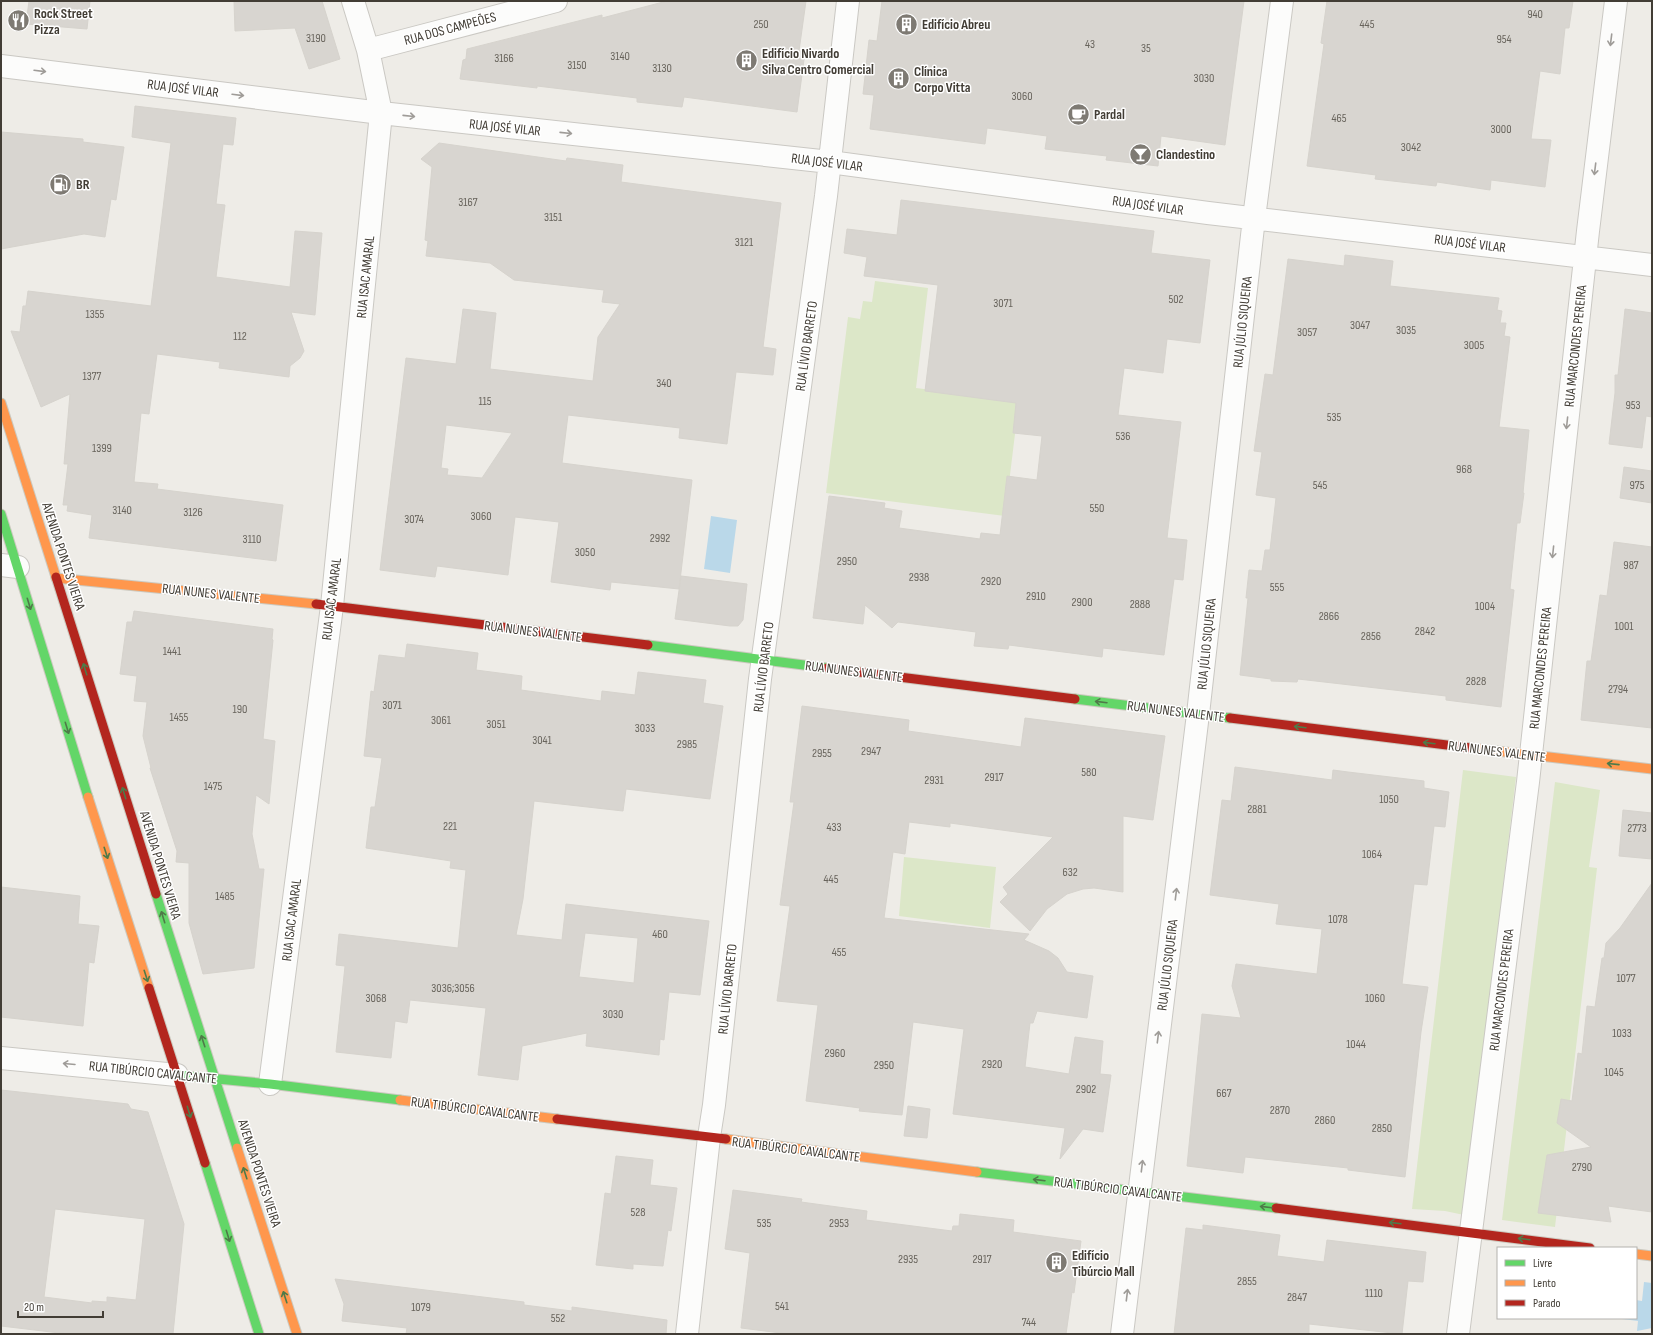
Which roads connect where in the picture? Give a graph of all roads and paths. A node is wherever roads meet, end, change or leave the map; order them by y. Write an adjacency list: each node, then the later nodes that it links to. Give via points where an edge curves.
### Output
1 (353, 1): 6 (street, RUA ISAC AMARAL)
2 (556, 1): 6 (street, RUA DOS CAMPEÕES)
3 (848, 1): 9 (street, RUA LÍVIO BARRETO)
4 (1282, 1): 10 (street, RUA JÚLIO SIQUEIRA)
5 (1616, 1): 11 (street, RUA MARCONDES PEREIRA, one-way to 11)
6 (368, 50): 8 (street, RUA ISAC AMARAL)
7 (1, 66): 8 (street, RUA JOSÉ VILAR, one-way to 8)
8 (381, 113): 9 (street, RUA JOSÉ VILAR, one-way to 9); 17 (street, RUA ISAC AMARAL)
9 (830, 162): 10 (street, RUA JOSÉ VILAR); 18 (street, RUA LÍVIO BARRETO)
10 (1254, 218): 11 (street, RUA JOSÉ VILAR); 19 (street, RUA JÚLIO SIQUEIRA)
11 (1585, 257): 12 (street, RUA JOSÉ VILAR); 20 (street, RUA MARCONDES PEREIRA, one-way to 20)
12 (1652, 265)
13 (1, 403): 16 (street, AVENIDA PONTES VIEIRA)
14 (1, 514): 15 (street)
15 (9, 566): 23 (street, one-way to 23, via 93,813)
16 (56, 578): 17 (street, RUA NUNES VALENTE); 24 (street, AVENIDA PONTES VIEIRA, one-way to 16)
17 (332, 606): 18 (street, RUA NUNES VALENTE); 25 (street, RUA ISAC AMARAL)
18 (763, 660): 19 (street, RUA NUNES VALENTE, one-way to 18); 26 (street, RUA LÍVIO BARRETO)
19 (1198, 714): 20 (street, RUA NUNES VALENTE, one-way to 19); 27 (street, RUA JÚLIO SIQUEIRA, one-way to 19)
20 (1531, 755): 21 (street, RUA NUNES VALENTE, one-way to 20); 28 (street, RUA MARCONDES PEREIRA)
21 (1652, 769)
22 (1, 1058): 23 (street, RUA TIBÚRCIO CAVALCANTE, one-way to 22)
23 (177, 1075): 24 (street, RUA TIBÚRCIO CAVALCANTE); 32 (street, one-way to 32)
24 (215, 1078): 25 (street, RUA TIBÚRCIO CAVALCANTE); 33 (street, AVENIDA PONTES VIEIRA, one-way to 24)
25 (270, 1084): 26 (street, RUA TIBÚRCIO CAVALCANTE)
26 (709, 1137): 27 (street, RUA TIBÚRCIO CAVALCANTE, one-way to 26); 34 (street, RUA LÍVIO BARRETO)
27 (1139, 1192): 28 (street, RUA TIBÚRCIO CAVALCANTE, one-way to 27); 35 (street, RUA JÚLIO SIQUEIRA, one-way to 27)
28 (1471, 1232): 29 (street, RUA TIBÚRCIO CAVALCANTE, one-way to 28); 36 (street, RUA MARCONDES PEREIRA)
29 (1583, 1247)
30 (1637, 1254): 31 (street)
31 (1652, 1256)
32 (254, 1328)
33 (297, 1334)
34 (687, 1334)
35 (1122, 1334)
36 (1458, 1334)

